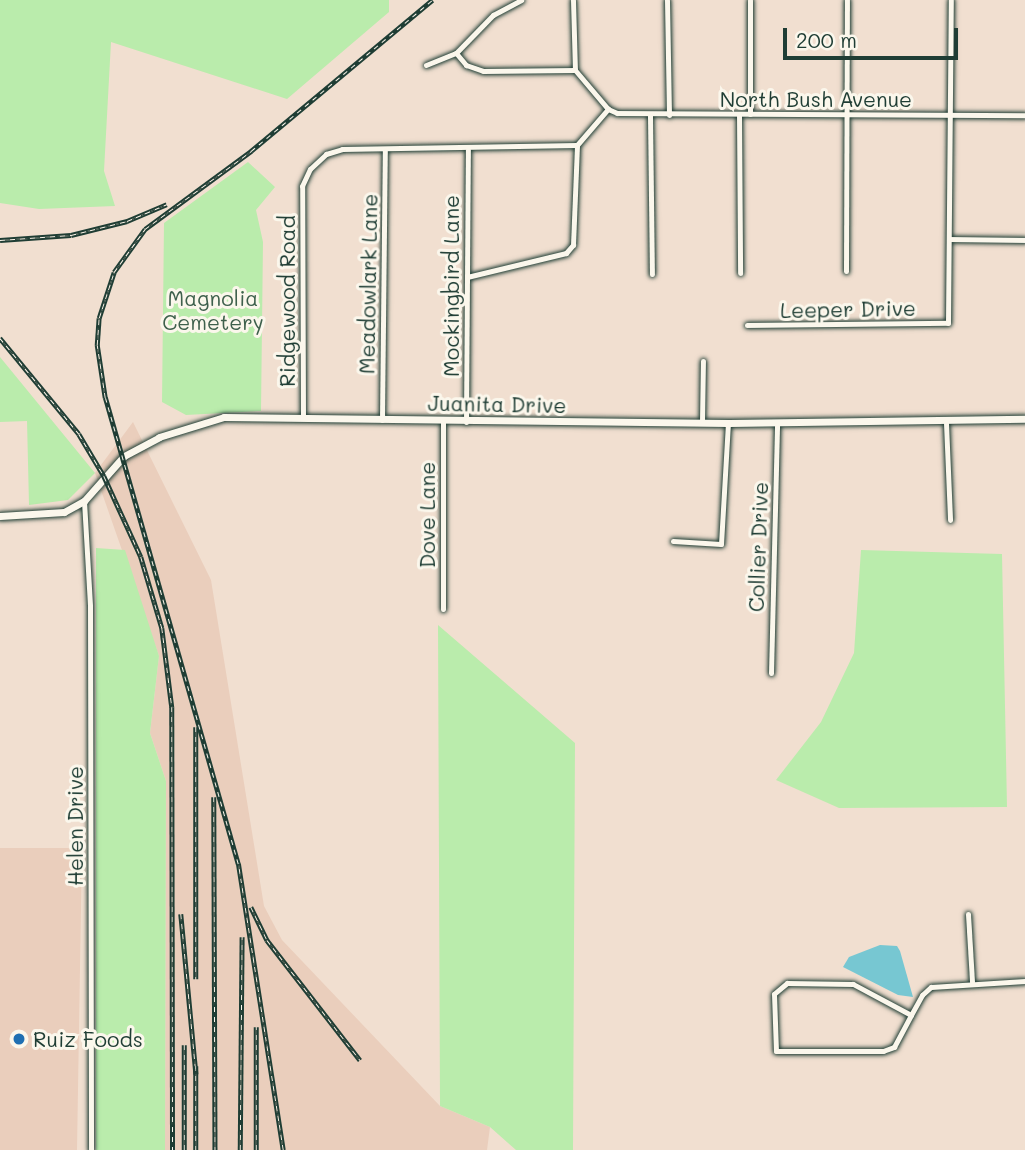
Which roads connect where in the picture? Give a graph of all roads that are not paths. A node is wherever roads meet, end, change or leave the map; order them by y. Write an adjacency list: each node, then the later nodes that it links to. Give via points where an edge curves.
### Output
1 (521, 0): 7 (street, via 492,15)
2 (573, 0): 9 (street)
3 (667, 0): 14 (street)
4 (750, 0): 12 (street)
5 (846, 0): 13 (street)
6 (951, 0): 15 (street)
7 (456, 53): 8 (street); 9 (street, via 466,65 483,71)
8 (426, 65)
9 (575, 70): 10 (street)
10 (608, 109): 17 (street, North Bush Avenue); 18 (street)
11 (739, 114): 12 (street, North Bush Avenue); 14 (street, North Bush Avenue); 24 (street)
12 (750, 114): 13 (street, North Bush Avenue)
13 (848, 114): 15 (street, North Bush Avenue); 23 (street)
14 (669, 115): 17 (street, North Bush Avenue)
15 (950, 115): 16 (street, North Bush Avenue); 21 (street)
16 (1025, 115)
17 (650, 116): 25 (street)
18 (577, 145): 20 (street); 26 (street, via 573,245 566,253)
19 (385, 149): 20 (street); 29 (street, Ridgewood Road, via 342,149 326,154 302,186); 30 (street, Meadowlark Lane)
20 (468, 150): 26 (street, Mockingbird Lane)
21 (950, 239): 22 (street); 27 (street, Leeper Drive, via 948,323)
22 (1025, 240)
23 (846, 271)
24 (740, 273)
25 (652, 274)
26 (467, 277): 33 (street, Mockingbird Lane)
27 (747, 325)
28 (703, 361): 34 (street)
29 (303, 416): 30 (street, Juanita Drive); 38 (street, Juanita Drive, via 224,417 159,437 124,456)
30 (382, 419): 32 (street, Juanita Drive)
31 (1025, 419): 37 (street, Juanita Drive)
32 (443, 421): 33 (street, Juanita Drive); 42 (street, Dove Lane)
33 (466, 422): 34 (street, Juanita Drive)
34 (702, 422): 35 (street, Juanita Drive)
35 (728, 422): 36 (street, Juanita Drive); 41 (street, via 721,544)
36 (778, 422): 37 (street, Juanita Drive); 43 (street, Collier Drive)
37 (946, 423): 40 (street)
38 (84, 502): 39 (street, via 64,512); 48 (street, Helen Drive, via 90,606)
39 (0, 516)
40 (950, 520)
41 (673, 541)
42 (443, 609)
43 (771, 673)
44 (968, 914): 46 (street)
45 (1025, 981): 46 (street)
46 (972, 982): 47 (street, via 931,986)
47 (911, 1015): 47 (street, via 853,984 787,983 774,994 776,1051 883,1051 894,1047)
48 (91, 1150)

